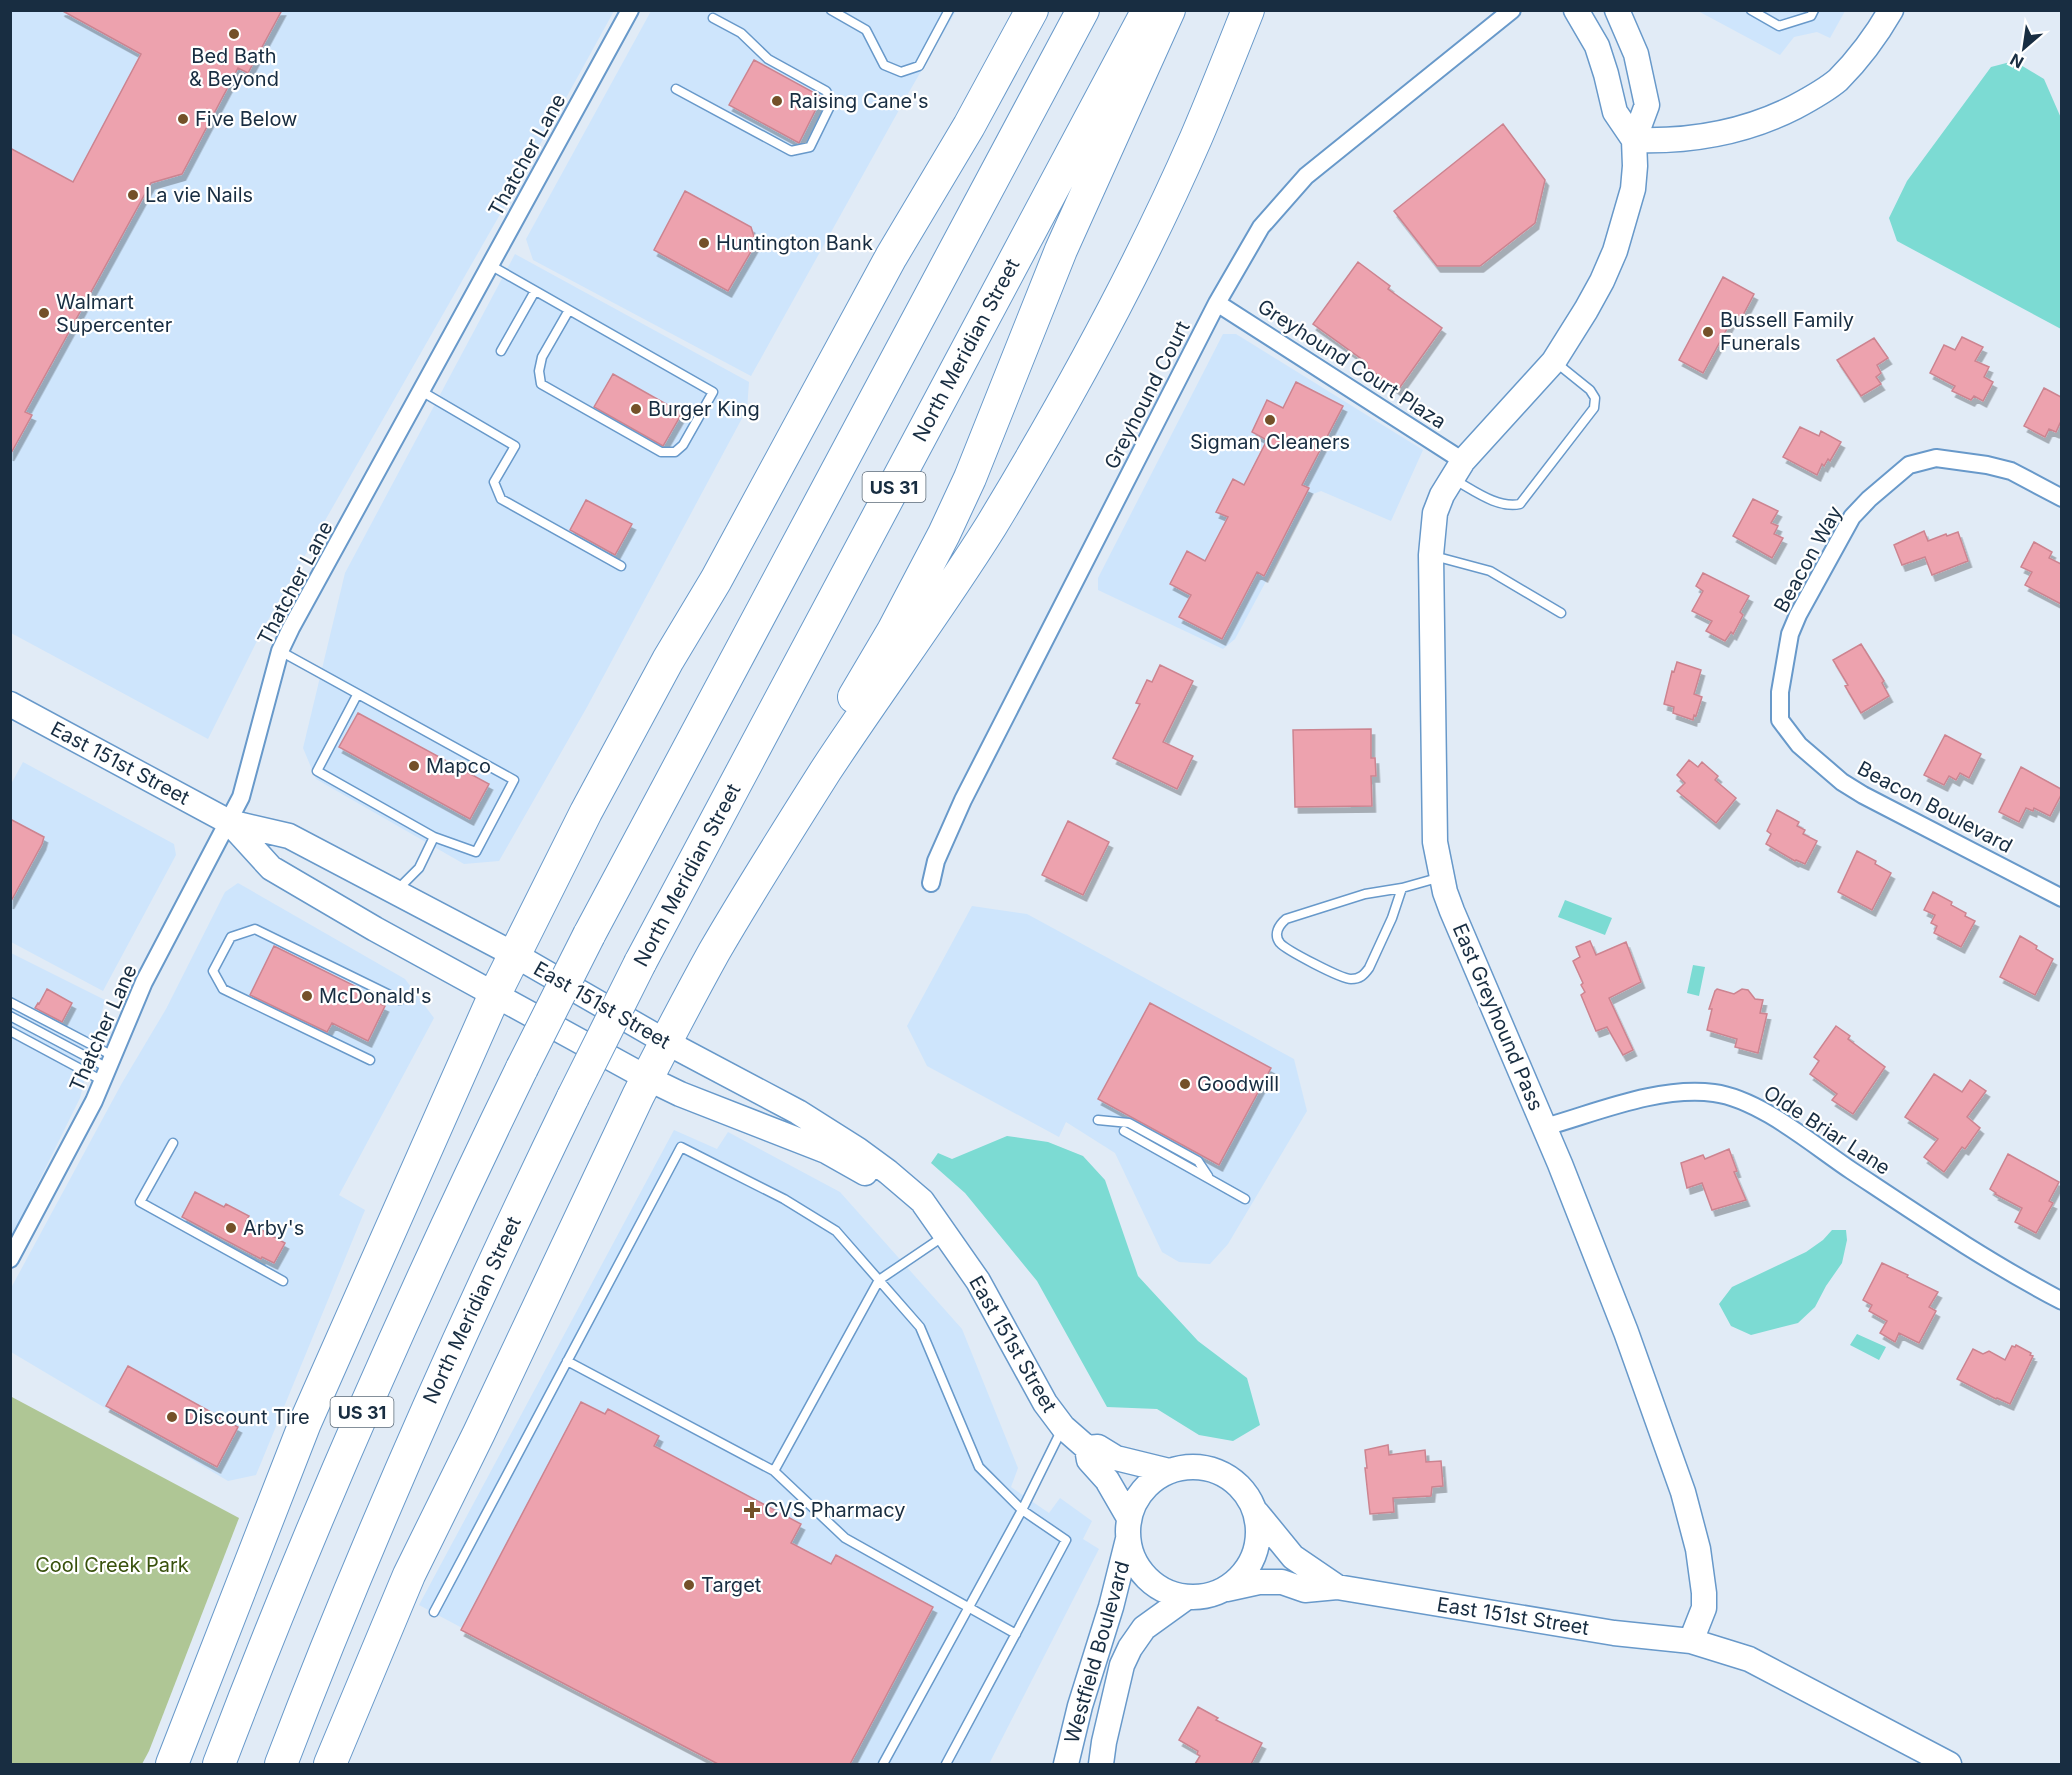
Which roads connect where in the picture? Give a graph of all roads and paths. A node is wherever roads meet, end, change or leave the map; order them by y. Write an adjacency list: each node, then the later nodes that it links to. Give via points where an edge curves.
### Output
1 (630, 10): 22 (street, Thatcher Lane)
2 (831, 10): 3 (lane, via 866,30 884,65 901,72 919,66)
3 (949, 10)
4 (1009, 10): 21 (highway)
5 (1032, 10): 21 (highway)
6 (1083, 10): 83 (highway, US 31, bridge, via 589,934 522,1068 350,1439)
7 (1148, 10): 84 (highway, North Meridian Street / US 31, bridge, via 640,963 573,1097 400,1470)
8 (1169, 10): 40 (highway, via 1061,250 944,534)
9 (1248, 10): 18 (highway)
10 (1258, 10): 18 (highway)
11 (1512, 10): 24 (street, Greyhound Court, via 1306,176 1261,227)
12 (1576, 10): 20 (street, via 1596,46 1615,112)
13 (1617, 10): 20 (street, East Greyhound Pass, via 1636,54 1647,105)
14 (1751, 10): 15 (lane, via 1779,26 1811,16)
15 (1814, 10)
16 (1891, 10): 20 (street, via 1863,53 1836,81 1782,114 1709,137)
17 (712, 18): 19 (lane, via 741,33 768,59 826,91 832,102 810,147 791,151)
18 (1223, 72): 40 (highway, via 1138,260 1028,463 952,587)
19 (676, 89)
20 (1634, 140): 27 (street, East Greyhound Pass, via 1633,189 1615,251 1586,310)
21 (891, 257): 46 (highway, via 716,580 668,660)
22 (490, 265): 23 (lane); 28 (street, Thatcher Lane)
23 (535, 291): 25 (lane); 26 (lane)
24 (1217, 303): 29 (street, Greyhound Court Plaza); 42 (street, Greyhound Court, via 963,800 936,861)
25 (569, 310): 25 (lane, via 713,392 683,446 675,452 662,452 541,384 542,357)
26 (501, 351)
27 (1554, 361): 29 (street, East Greyhound Pass); 29 (lane, via 1590,390 1595,398 1594,408 1520,504 1501,504)
28 (421, 391): 32 (lane, via 515,446 494,482 501,499); 34 (street, Thatcher Lane)
29 (1458, 470): 31 (street, East Greyhound Pass, via 1435,513)
30 (2061, 498): 35 (street, Beacon Way, via 2011,471 1986,465 1936,458 1909,465 1869,499 1840,537 1790,634)
31 (1431, 555): 33 (lane, via 1490,572); 41 (street, East Greyhound Pass, via 1435,842)
32 (621, 566)
33 (1561, 613)
34 (280, 651): 36 (lane); 38 (street, Thatcher Lane, via 241,797)
35 (1784, 675): 45 (street, Beacon Boulevard, via 1780,720 1799,746 1842,782)
36 (357, 695): 39 (lane, via 317,771); 39 (lane, via 514,780 476,852)
37 (10, 704): 38 (street, East 151st Street)
38 (229, 822): 44 (street, East 151st Street, via 289,837); 47 (street, East 151st Street, via 271,868); 54 (street, Thatcher Lane, via 144,982)
39 (434, 837): 44 (lane, via 419,868)
40 (772, 855): 52 (highway)
41 (1442, 877): 43 (lane); 57 (street, East Greyhound Pass, via 1460,931)
42 (931, 883)
43 (1402, 888): 43 (lane, via 1365,894 1286,919 1278,928 1280,943 1344,978 1358,978 1369,968)
44 (394, 892): 46 (street, East 151st Street)
45 (2061, 898)
46 (514, 955): 47 (highway); 52 (street, East 151st Street)
47 (495, 994): 55 (street, East 151st Street); 82 (highway, via 305,1423)
48 (400, 1000): 53 (lane, via 255,929 231,937 213,971 223,988)
49 (10, 1002): 54 (lane)
50 (10, 1016): 54 (lane)
51 (10, 1031): 54 (lane)
52 (666, 1042): 55 (highway); 62 (street, East 151st Street, via 798,1112 858,1150 922,1201)
53 (370, 1060)
54 (108, 1069): 63 (street, Thatcher Lane)
55 (647, 1078): 62 (street, East 151st Street, via 838,1157); 85 (highway, via 409,1575)
56 (1098, 1119): 60 (lane, via 1129,1123 1198,1161)
57 (1545, 1128): 66 (street, Olde Briar Lane, via 1678,1091 1715,1093 1744,1102); 81 (street, East Greyhound Pass, via 1626,1332 1683,1492 1698,1549 1704,1593 1704,1608)
58 (1124, 1131): 60 (lane)
59 (173, 1143): 65 (lane, via 140,1202)
60 (1208, 1177): 61 (lane)
61 (1245, 1199)
62 (945, 1236): 64 (lane); 68 (street, East 151st Street, via 978,1281 1045,1403)
63 (10, 1259)
64 (879, 1280): 67 (lane, via 836,1231 784,1199 681,1147); 70 (lane); 72 (lane, via 920,1327 979,1467)
65 (283, 1281)
66 (2061, 1301)
67 (567, 1361): 70 (lane); 79 (lane)
68 (1063, 1427): 69 (street, East 151st Street); 72 (lane)
69 (1088, 1448): 71 (street, East 151st Street, via 1098,1447 1129,1463); 74 (street, East 151st Street, via 1089,1460 1107,1480)
70 (774, 1471): 78 (lane, via 845,1538)
71 (1169, 1471): 73 (street, via 1190,1466 1212,1469 1232,1478); 74 (street, via 1150,1482 1137,1498)
72 (1022, 1510): 78 (lane); 80 (lane, via 1066,1540)
73 (1257, 1513): 75 (street, East 151st Street, via 1293,1557); 76 (street, via 1255,1556 1244,1575)
74 (1128, 1529): 77 (street, via 1134,1561 1147,1579 1166,1592); 88 (street, Westfield Boulevard, via 1112,1607)
75 (1336, 1587): 76 (street, East 151st Street, via 1305,1590 1282,1582 1259,1582); 81 (street, East 151st Street, via 1614,1633)
76 (1227, 1589): 77 (street, via 1208,1596)
77 (1187, 1597): 89 (street, Westfield Boulevard, via 1144,1628 1130,1648 1122,1665)
78 (969, 1608): 80 (lane); 86 (lane)
79 (434, 1612)
80 (1016, 1634): 87 (lane)
81 (1690, 1641): 90 (street, via 1749,1659)
82 (172, 1764)
83 (219, 1764)
84 (280, 1764)
85 (330, 1764)
86 (883, 1764)
87 (946, 1764)
88 (1066, 1764)
89 (1101, 1764)
90 (1949, 1764)

